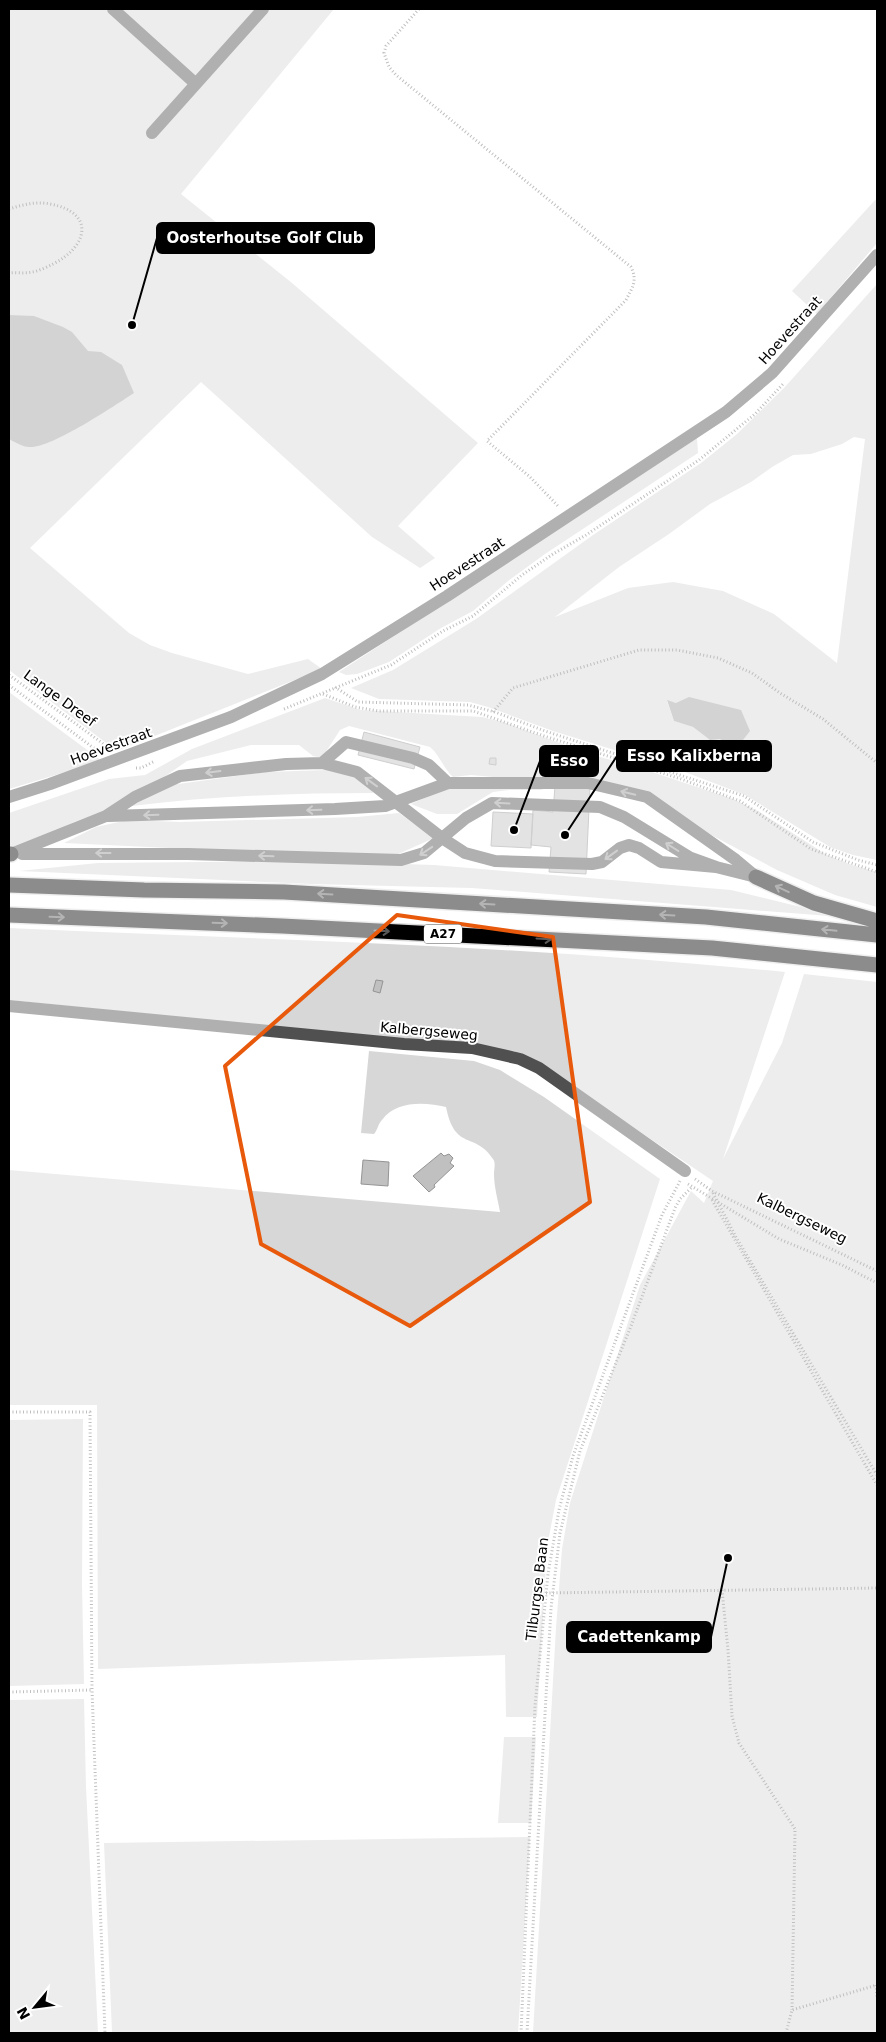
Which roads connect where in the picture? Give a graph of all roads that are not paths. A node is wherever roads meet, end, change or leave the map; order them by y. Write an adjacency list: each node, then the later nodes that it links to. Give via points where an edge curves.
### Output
1 (113, 9): 3 (street)
2 (263, 9): 3 (street)
3 (196, 84): 4 (street)
4 (152, 133)
5 (877, 255): 8 (street, Hoevestraat, via 772,373 726,412 322,674 231,717)
6 (322, 763): 7 (street, via 346,742 429,765); 9 (street, one-way to 6, via 358,772); 10 (street, one-way to 10, via 258,766 180,776 135,797)
7 (448, 783): 9 (street); 14 (street, one-way to 7, via 647,798 588,783)
8 (9, 797)
9 (397, 802): 10 (street, one-way to 10, via 385,806 335,809); 11 (street)
10 (106, 816): 12 (street)
11 (442, 838): 12 (street, one-way to 12, via 424,853 402,860 188,854); 13 (street, one-way to 11, via 661,862 629,845 602,862 592,864 496,861 465,853); 13 (street, one-way to 11, via 691,858 624,817 600,807 492,803 466,818)
12 (10, 854)
13 (716, 867): 14 (street)
14 (756, 877): 17 (highway, one-way to 14, via 814,903)
15 (9, 885): 18 (highway, one-way to 15, via 706,918 284,892)
16 (9, 915): 19 (highway, A27, one-way to 19, via 712,948)
17 (877, 921)
18 (877, 935)
19 (877, 965)
20 (9, 1006): 21 (street, Kalbergseweg, via 472,1048 511,1057 539,1068)
21 (683, 1175)

